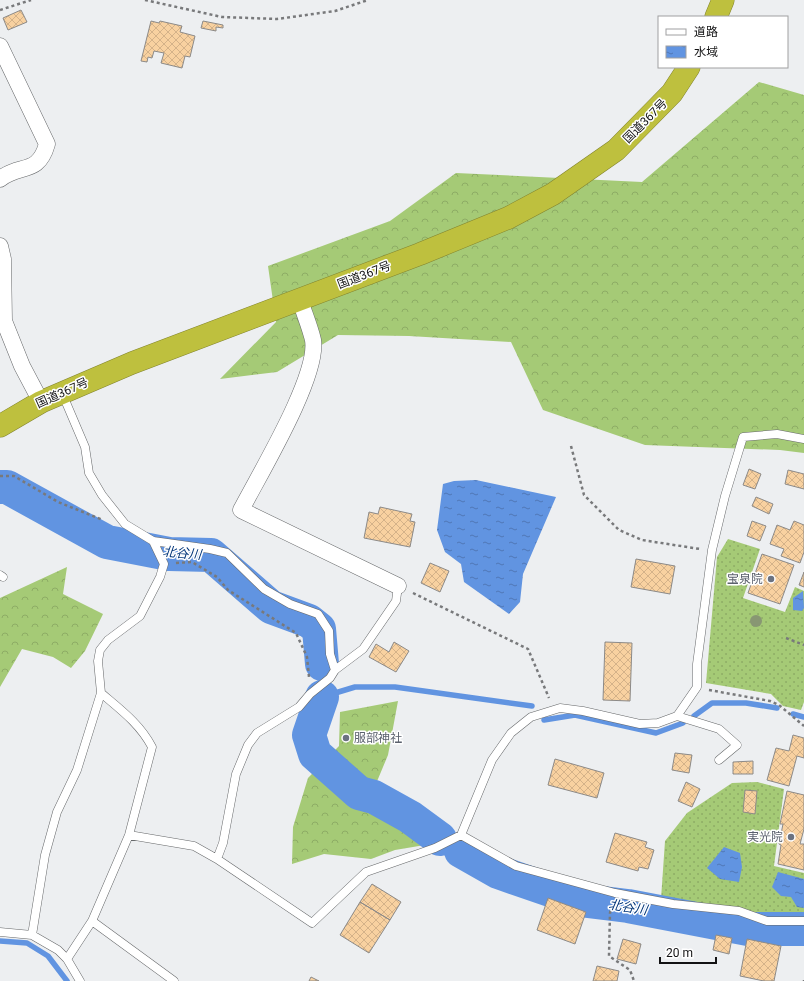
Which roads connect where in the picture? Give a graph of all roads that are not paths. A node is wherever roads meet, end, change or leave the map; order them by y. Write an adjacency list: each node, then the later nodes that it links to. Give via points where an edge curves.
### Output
1 (723, 0): 2 (highway)
2 (716, 16)
3 (0, 46): 5 (street, via 47,144 43,157 32,166)
4 (687, 68): 7 (highway, 国道367号, via 672,93 616,150 553,194 508,218)
5 (0, 179)
6 (0, 246): 9 (street, via 3,259 4,321 22,366)
7 (300, 300): 8 (highway, 国道367号); 13 (street, via 313,341 310,367 297,403 241,510)
8 (62, 392): 9 (highway, 国道367号); 12 (lane, via 85,447 89,473 102,495 125,524)
9 (41, 402): 10 (highway, 国道367号)
10 (0, 426)
11 (804, 439): 16 (lane, via 777,434 743,437 712,550 697,664 697,688)
12 (153, 541): 14 (lane, via 210,548 227,553 264,589 290,604 318,614 329,632 330,654); 15 (lane, via 164,564 160,577 140,616 108,640 100,650 98,661)
13 (398, 586): 14 (lane, via 396,601 363,649)
14 (335, 670): 20 (lane, via 299,707 257,733 248,745 236,774 223,843)
15 (101, 693): 18 (lane, via 135,721 152,747); 24 (lane, via 77,770 57,812 45,855)
16 (676, 716): 17 (lane, via 719,728 737,745); 19 (lane, via 658,724 640,724 560,708 531,717 511,733 492,760)
17 (719, 760)
18 (129, 835): 20 (lane, via 194,846); 21 (lane)
19 (461, 835): 20 (lane, via 435,848 366,872 312,923); 22 (lane, via 516,866 615,893 673,904 739,911 767,921)
20 (217, 859)
21 (92, 921): 25 (lane); 27 (lane)
22 (804, 921)
23 (0, 932): 24 (lane)
24 (32, 935): 25 (lane, via 58,950)
25 (67, 960): 26 (lane)
26 (80, 981)
27 (174, 981)

